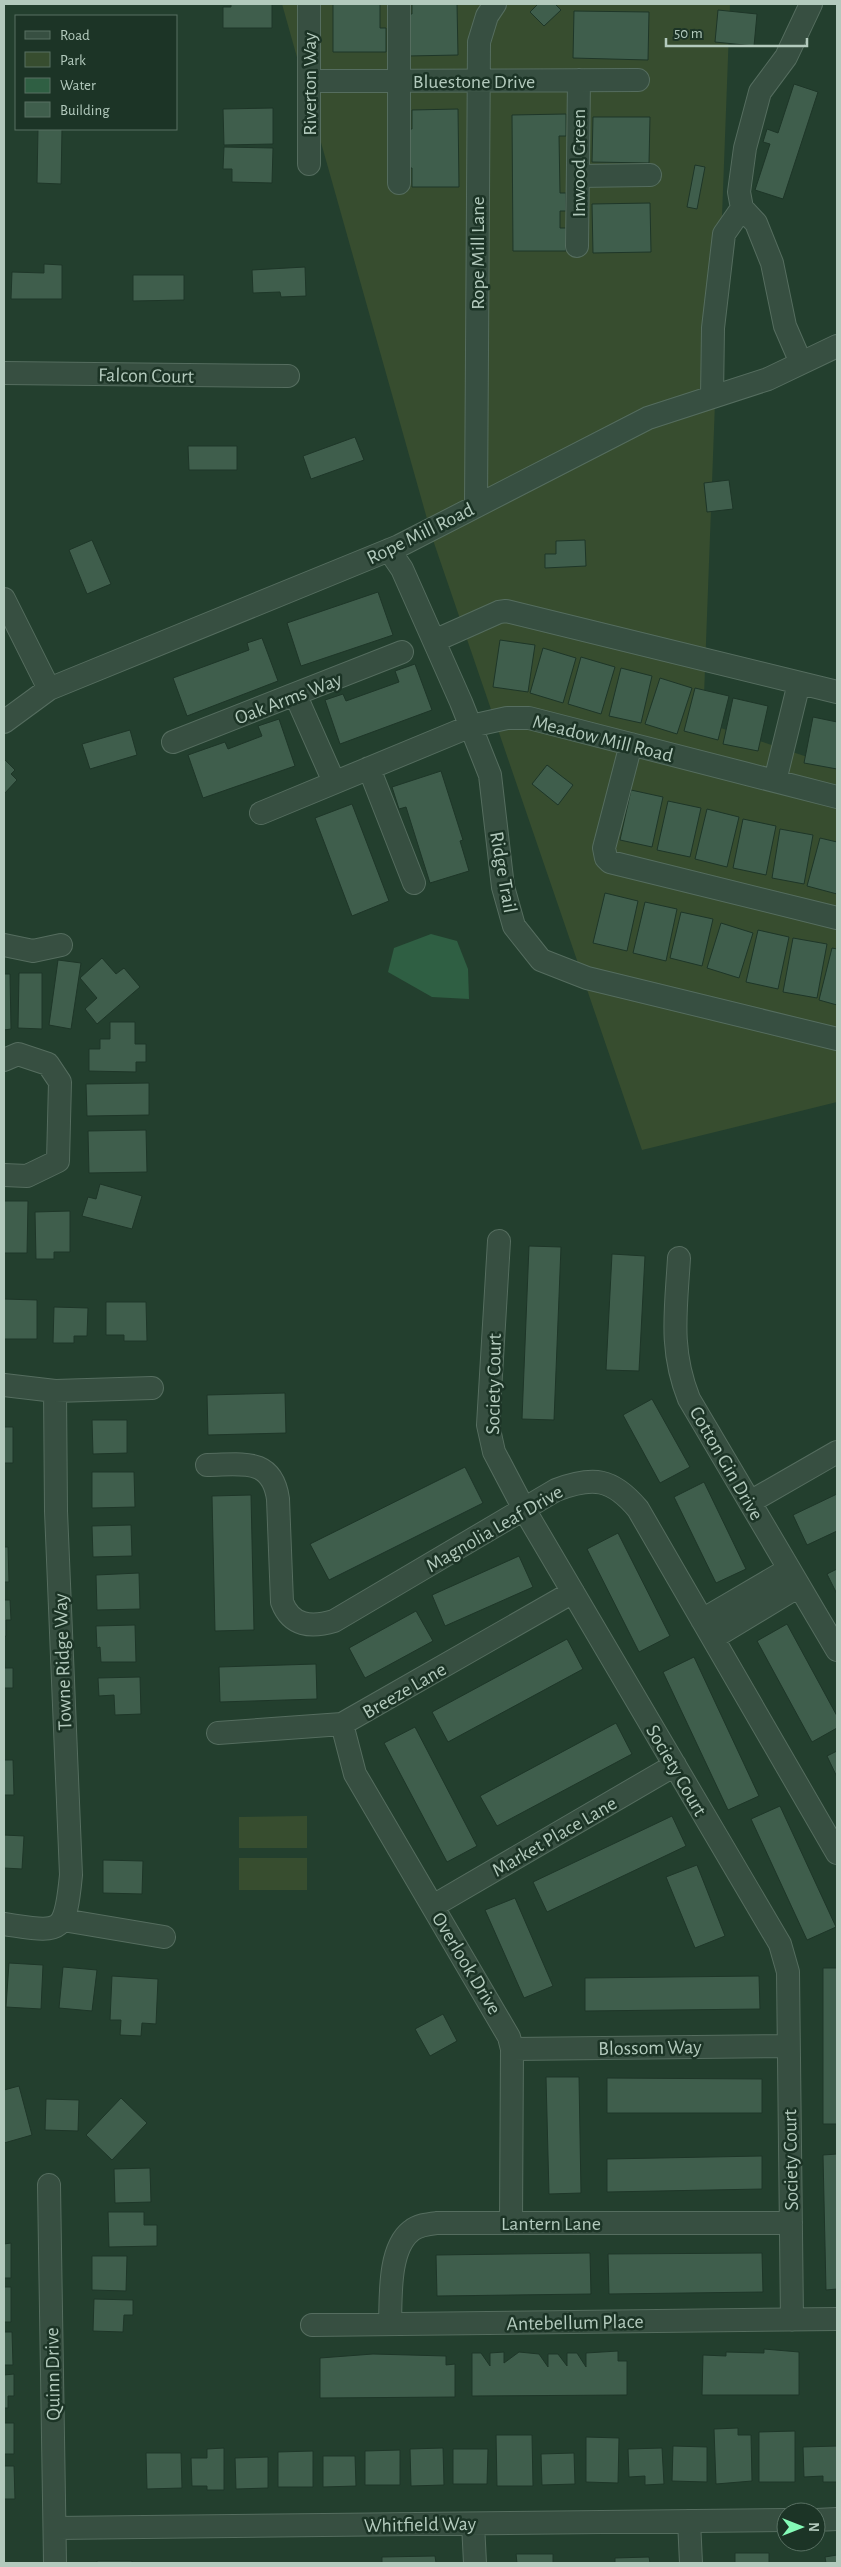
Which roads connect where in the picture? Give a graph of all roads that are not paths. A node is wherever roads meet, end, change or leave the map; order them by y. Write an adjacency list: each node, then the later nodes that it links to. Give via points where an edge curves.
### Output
1 (310, 4): 7 (street, Riverton Way)
2 (399, 4): 8 (street)
3 (495, 4): 9 (street, Rope Mill Lane, via 487,16 479,42)
4 (812, 4): 14 (street, via 786,57 760,92 745,148 739,192)
5 (579, 80): 6 (street, Bluestone Drive); 9 (street, Bluestone Drive); 12 (street, Inwood Green)
6 (638, 80)
7 (310, 81): 8 (street, Bluestone Drive); 10 (street, Riverton Way)
8 (398, 81): 9 (street, Bluestone Drive); 13 (street)
9 (478, 81): 21 (street, Rope Mill Lane)
10 (310, 164)
11 (650, 175): 12 (street)
12 (578, 176): 15 (street, Inwood Green)
13 (400, 183)
14 (742, 208): 17 (street, via 756,223 772,263 785,326); 20 (street, via 724,234 713,328)
15 (577, 246)
16 (837, 346): 17 (street, Rope Mill Road)
17 (801, 363): 20 (street, Rope Mill Road, via 768,379)
18 (4, 373): 19 (street, Falcon Court)
19 (288, 376)
20 (712, 397): 21 (street, Rope Mill Road, via 648,418)
21 (476, 506): 22 (street, Rope Mill Road)
22 (389, 550): 24 (street, Ridge Trail, via 402,569); 27 (street, Rope Mill Road)
23 (4, 599): 27 (street)
24 (434, 641): 26 (street, via 506,610); 31 (street, Ridge Trail)
25 (402, 652): 29 (street, Oak Arms Way)
26 (799, 682): 28 (street); 35 (street)
27 (49, 688): 30 (street, Rope Mill Road)
28 (837, 692)
29 (296, 696): 32 (street, Oak Arms Way); 36 (street)
30 (4, 722)
31 (471, 726): 33 (street, Meadow Mill Road, via 507,718 529,718); 34 (street, Meadow Mill Road); 43 (street, Ridge Trail, via 490,775 503,887 514,926 541,960 587,978)
32 (173, 742)
33 (631, 744): 35 (street, Meadow Mill Road); 40 (street, via 604,848 610,862)
34 (368, 768): 36 (street, Meadow Mill Road); 39 (street)
35 (775, 781): 37 (street, Meadow Mill Road)
36 (334, 782): 38 (street, Meadow Mill Road)
37 (837, 797)
38 (261, 813)
39 (414, 883)
40 (837, 918)
41 (4, 944): 42 (street, via 33,951)
42 (61, 946)
43 (837, 1039)
44 (4, 1060): 45 (street, via 18,1054 48,1064 60,1082 58,1160 27,1176)
45 (4, 1175)
46 (499, 1241): 54 (street, Society Court, via 488,1424 494,1452)
47 (679, 1258): 53 (street, Cotton Gin Drive, via 674,1346 680,1377)
48 (4, 1385): 50 (street)
49 (152, 1388): 50 (street)
50 (55, 1391): 64 (street, Towne Ridge Way, via 56,1511 71,1876)
51 (837, 1452): 53 (street)
52 (207, 1465): 54 (street, Magnolia Leaf Drive, via 253,1465 262,1468 274,1481 278,1499 282,1602 286,1614 305,1624 319,1626 334,1621)
53 (750, 1502): 55 (street, Cotton Gin Drive)
54 (524, 1508): 56 (street, Society Court); 57 (street, Magnolia Leaf Drive, via 573,1484 600,1482 625,1494 638,1509)
55 (794, 1577): 57 (street); 58 (street, Cotton Gin Drive)
56 (573, 1592): 59 (street, Breeze Lane); 61 (street, Society Court)
57 (708, 1629): 62 (street, Magnolia Leaf Drive)
58 (837, 1650)
59 (342, 1724): 60 (street, Breeze Lane); 63 (street, Overlook Drive, via 355,1774)
60 (218, 1733)
61 (675, 1765): 63 (street, Market Place Lane); 67 (street, Society Court, via 785,1957)
62 (837, 1853)
63 (433, 1906): 68 (street, Overlook Drive, via 503,2023)
64 (63, 1920): 65 (street, via 52,1929 37,1930); 66 (street)
65 (4, 1924)
66 (164, 1937)
67 (788, 2046): 68 (street, Blossom Way); 71 (street, Society Court)
68 (512, 2049): 70 (street, Overlook Drive)
69 (49, 2185): 79 (street, Quinn Drive)
70 (511, 2223): 71 (street, Lantern Lane); 74 (street, Lantern Lane, via 437,2223 410,2231 402,2242 392,2274)
71 (791, 2223): 73 (street, Society Court)
72 (837, 2319): 73 (street, Antebellum Place)
73 (792, 2320): 74 (street, Antebellum Place)
74 (390, 2324): 75 (street, Antebellum Place)
75 (312, 2325)
76 (776, 2520): 77 (street, Whitfield Way)
77 (689, 2521): 78 (street, Whitfield Way); 82 (street)
78 (473, 2524): 79 (street, Whitfield Way); 81 (street)
79 (55, 2528): 80 (street, Quinn Drive)
80 (55, 2563)
81 (475, 2563)
82 (691, 2563)

